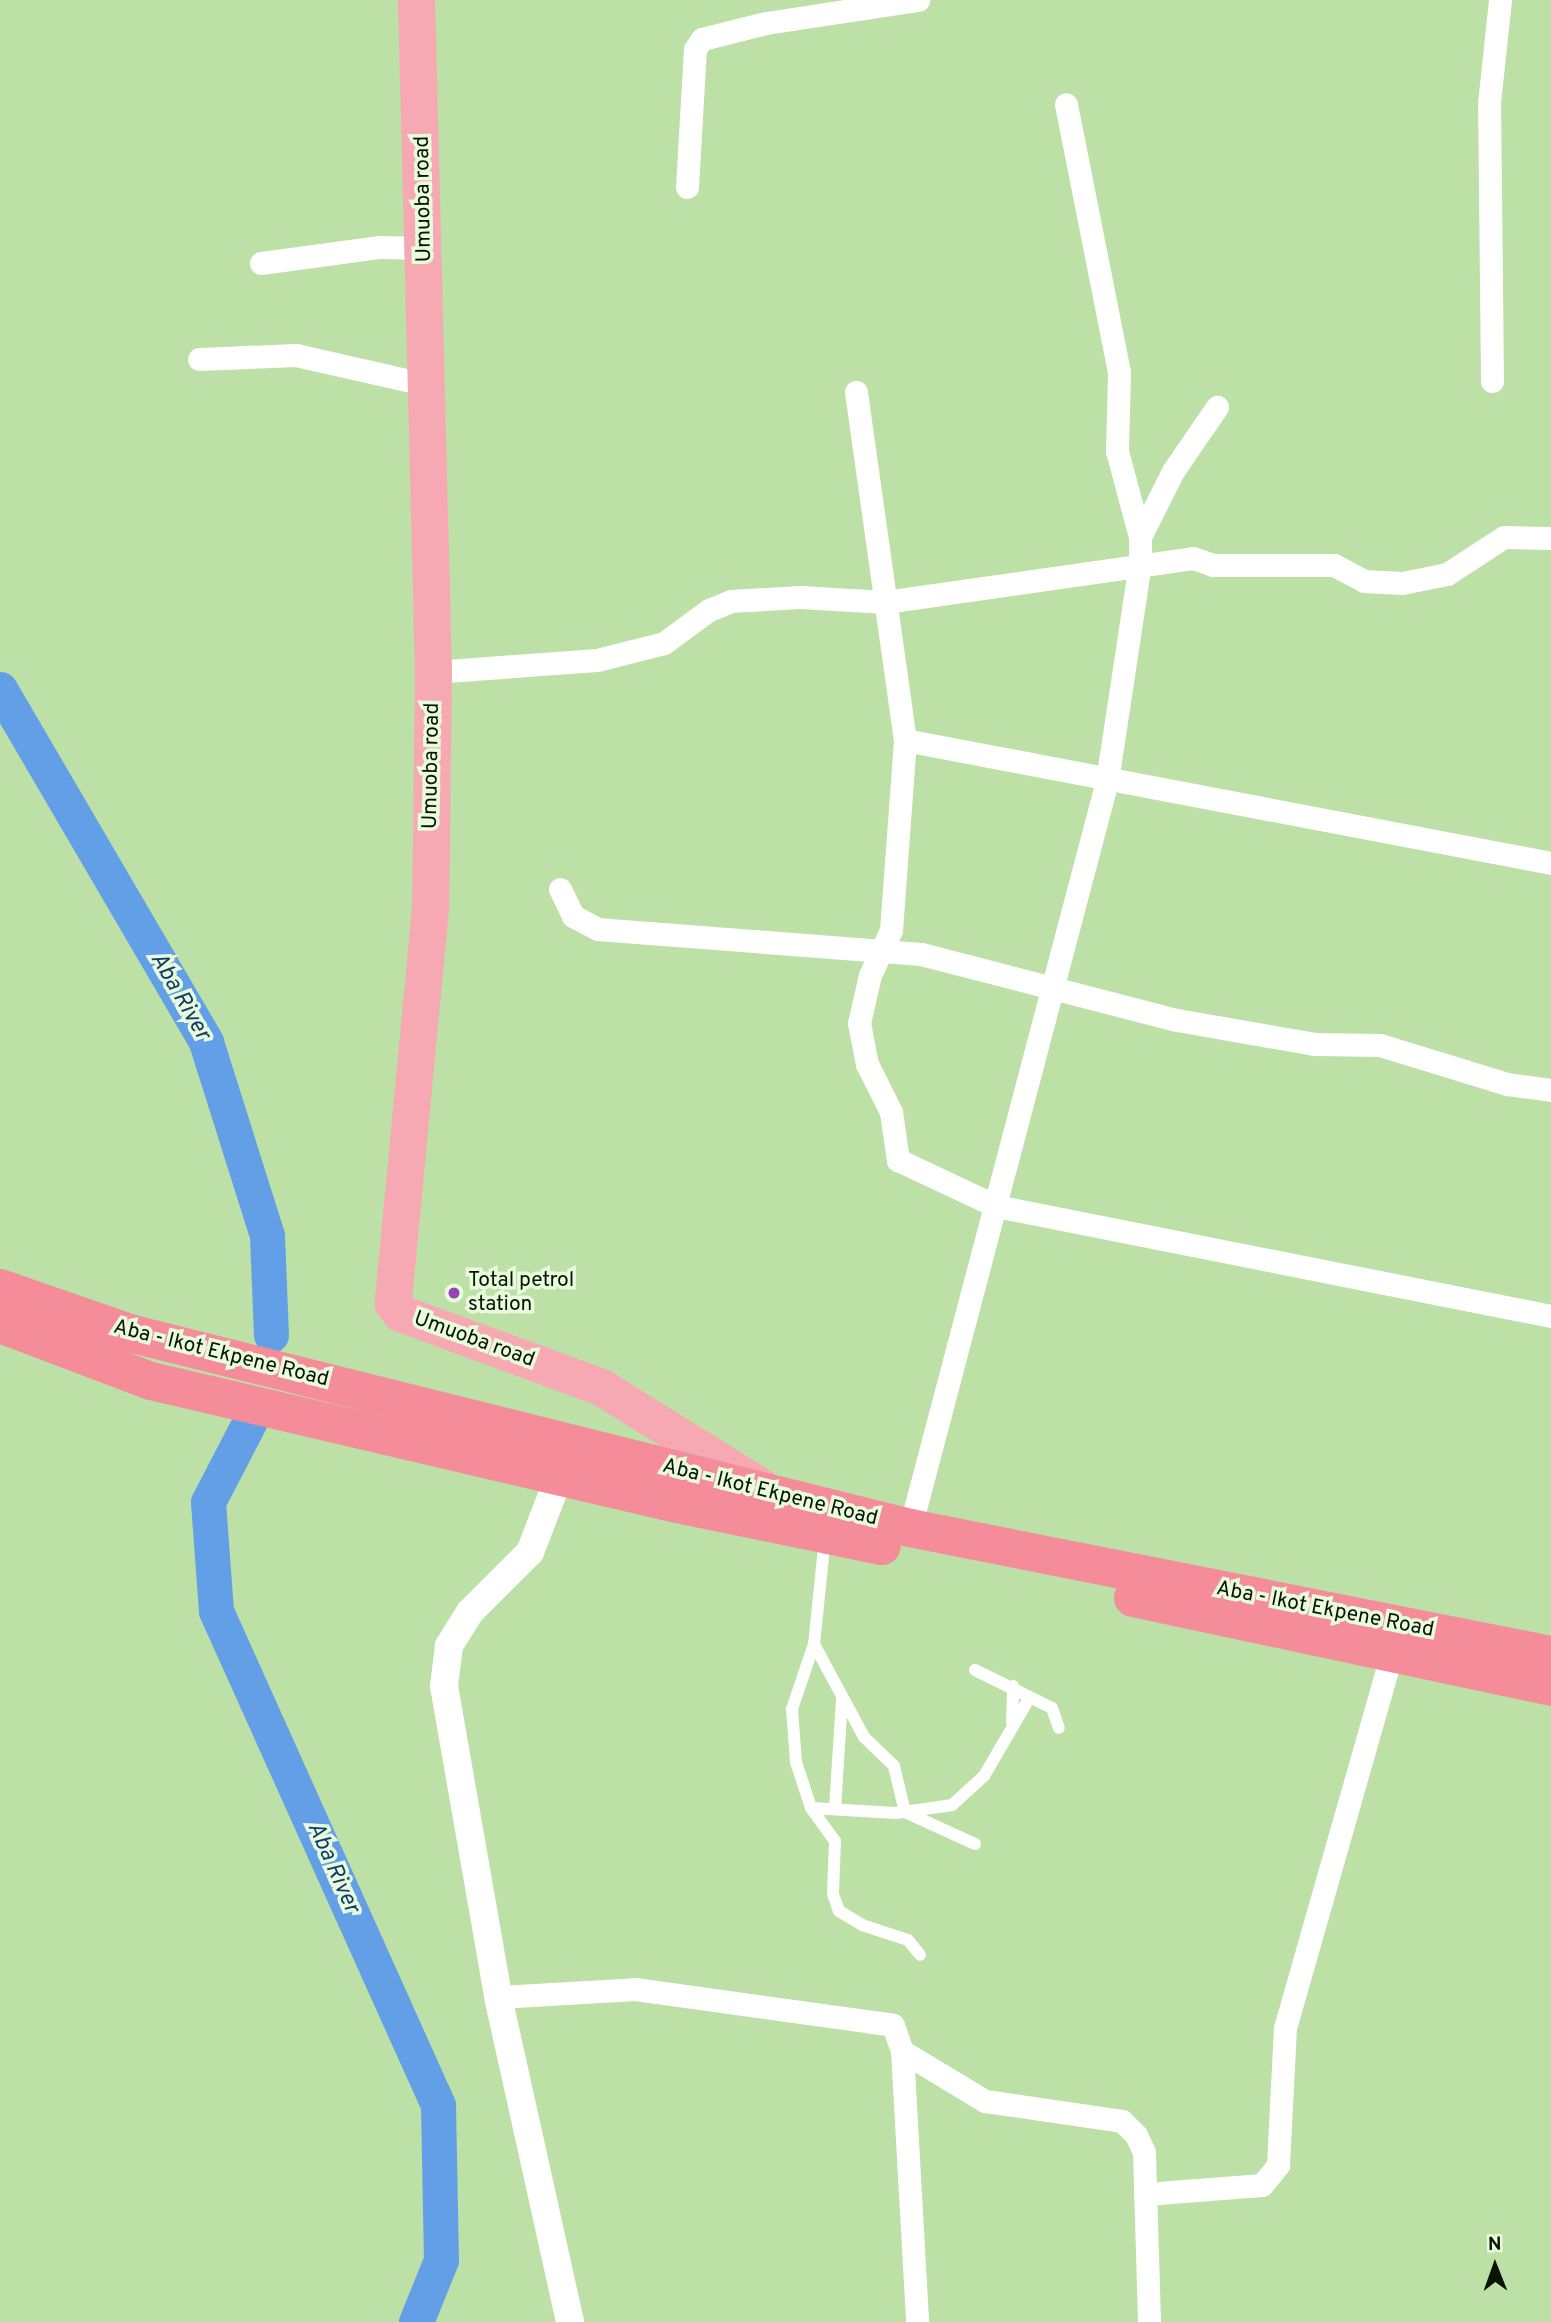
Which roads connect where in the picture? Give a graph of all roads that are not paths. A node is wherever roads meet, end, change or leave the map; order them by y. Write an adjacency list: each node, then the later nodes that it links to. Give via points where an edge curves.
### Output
1 (416, 0): 6 (main road, Umuoba road)
2 (918, 0): 5 (street, via 702,39 695,49)
3 (1500, 0): 9 (street, via 1489,103)
4 (1066, 104): 13 (street, via 1119,372 1118,463)
5 (687, 187)
6 (425, 248): 7 (street, via 324,252); 10 (main road, Umuoba road)
7 (261, 263)
8 (199, 359): 10 (street, via 296,355)
9 (1492, 382)
10 (428, 385): 17 (main road, Umuoba road)
11 (856, 392): 16 (street)
12 (1217, 407): 13 (street, via 1173,471)
13 (1140, 537): 15 (street)
14 (1551, 538): 15 (street, via 1504,537 1447,574 1402,583 1364,581 1334,565 1213,565 1193,558)
15 (1140, 562): 16 (street); 19 (street)
16 (885, 602): 17 (street, via 800,597 731,601 709,610 664,643 597,660); 18 (street)
17 (433, 672): 29 (main road, Umuoba road, via 430,908 393,1303 400,1312)
18 (905, 740): 19 (street); 22 (street, via 891,930)
19 (1107, 780): 20 (street, via 1338,819); 23 (street)
20 (1551, 863)
21 (560, 889): 22 (street, via 573,916 597,929)
22 (880, 950): 23 (street, via 980,966); 25 (street, via 859,1023 867,1064 891,1112 895,1154 909,1170 961,1187)
23 (1053, 988): 24 (street, via 1177,1020 1314,1044 1380,1045 1507,1084); 25 (street)
24 (1551, 1090)
25 (996, 1206): 27 (street); 32 (street)
26 (0, 1287): 30 (highway, Aba - Ikot Ekpene Road, via 133,1334 347,1386)
27 (1551, 1316)
28 (0, 1324): 30 (highway, Aba - Ikot Ekpene Road, via 106,1367 345,1428)
29 (601, 1387): 30 (main road, via 612,1423); 31 (main road, Umuoba road)
30 (570, 1463): 31 (highway, Aba - Ikot Ekpene Road); 33 (highway, Aba - Ikot Ekpene Road); 49 (street, via 530,1552 470,1612 449,1646 444,1686)
31 (767, 1490): 32 (highway, Aba - Ikot Ekpene Road)
32 (910, 1528): 36 (highway, Aba - Ikot Ekpene Road)
33 (825, 1534): 34 (lane); 35 (highway, Aba - Ikot Ekpene Road)
34 (814, 1644): 41 (lane); 44 (lane, via 792,1709 796,1762)
35 (1392, 1653): 39 (highway, Aba - Ikot Ekpene Road); 51 (street, via 1284,2028 1278,2165 1262,2185)
36 (1551, 1655)
37 (975, 1670): 38 (lane)
38 (1013, 1686): 40 (lane); 42 (lane)
39 (1551, 1687)
40 (1030, 1697): 42 (lane); 43 (lane, via 1052,1708)
41 (842, 1700): 45 (lane); 46 (lane, via 864,1737 894,1766)
42 (1012, 1722): 46 (lane, via 970,1793 952,1805)
43 (1059, 1728)
44 (811, 1808): 45 (lane); 48 (lane, via 835,1841 832,1894 839,1911 862,1925 908,1940)
45 (835, 1808): 46 (lane)
46 (905, 1812): 47 (lane)
47 (975, 1844)
48 (920, 1955)
49 (498, 1997): 50 (street, via 589,1989 680,1993 893,2025); 52 (street)
50 (902, 2051): 51 (street, via 985,2101 1122,2121 1144,2152); 53 (street)
51 (1145, 2194): 54 (street)
52 (570, 2322)
53 (917, 2322)
54 (1149, 2322)

